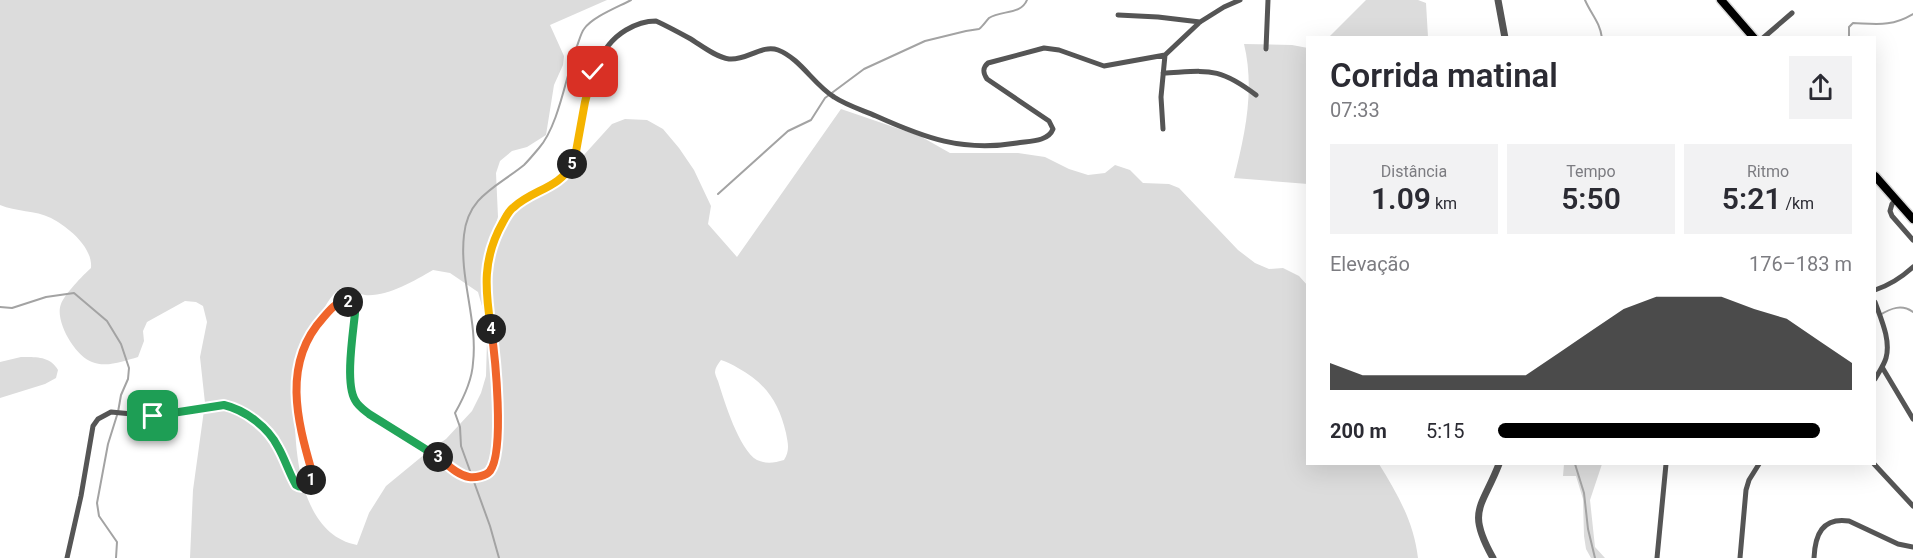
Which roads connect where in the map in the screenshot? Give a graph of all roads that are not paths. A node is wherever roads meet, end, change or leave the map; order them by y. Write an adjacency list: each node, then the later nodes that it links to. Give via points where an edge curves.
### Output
1 (1240, 0): 7 (street)
2 (1268, 0): 11 (street)
3 (1498, 0): 8 (street)
4 (1721, 0): 9 (main road)
5 (1792, 13): 10 (street)
6 (1118, 15): 7 (street)
7 (1200, 22): 12 (street)
8 (1505, 36)
9 (1752, 36)
10 (1765, 36)
11 (1266, 49)
12 (1165, 55): 13 (street); 32 (street, via 1113,65 1097,64 1052,48 988,63 983,70 987,79 1046,119 1053,129 1044,139 978,147 946,142 840,101 777,50 729,59 656,21 633,26 616,36 593,72 575,157 568,171 554,184 513,207 496,235 485,291 498,408 494,462 488,473 470,478 458,473 359,406 351,389 354,309 343,301 332,308 310,335 298,369 297,416 312,472 308,484 296,485 274,440 259,424 234,408 224,405 153,416 111,412 93,426)
13 (1163, 73): 14 (street, via 1222,73); 15 (street)
14 (1256, 95)
15 (1163, 129)
16 (1876, 177): 17 (main road)
17 (1896, 200): 18 (main road); 19 (street, via 1890,211 1892,216)
18 (1913, 219)
19 (1913, 240)
20 (1913, 267): 21 (street)
21 (1876, 290)
22 (1876, 305): 23 (street, via 1887,342)
23 (1882, 367): 24 (street); 25 (street)
24 (1876, 377)
25 (1913, 419)
26 (1498, 465): 33 (street, via 1479,513 1479,528)
27 (1666, 465): 34 (street)
28 (1758, 465): 35 (street, via 1746,490)
29 (1875, 465): 30 (street)
30 (1913, 506)
31 (1913, 547): 36 (street, via 1842,520 1822,528)
32 (67, 558)
33 (1493, 558)
34 (1657, 558)
35 (1740, 558)
36 (1814, 558)

